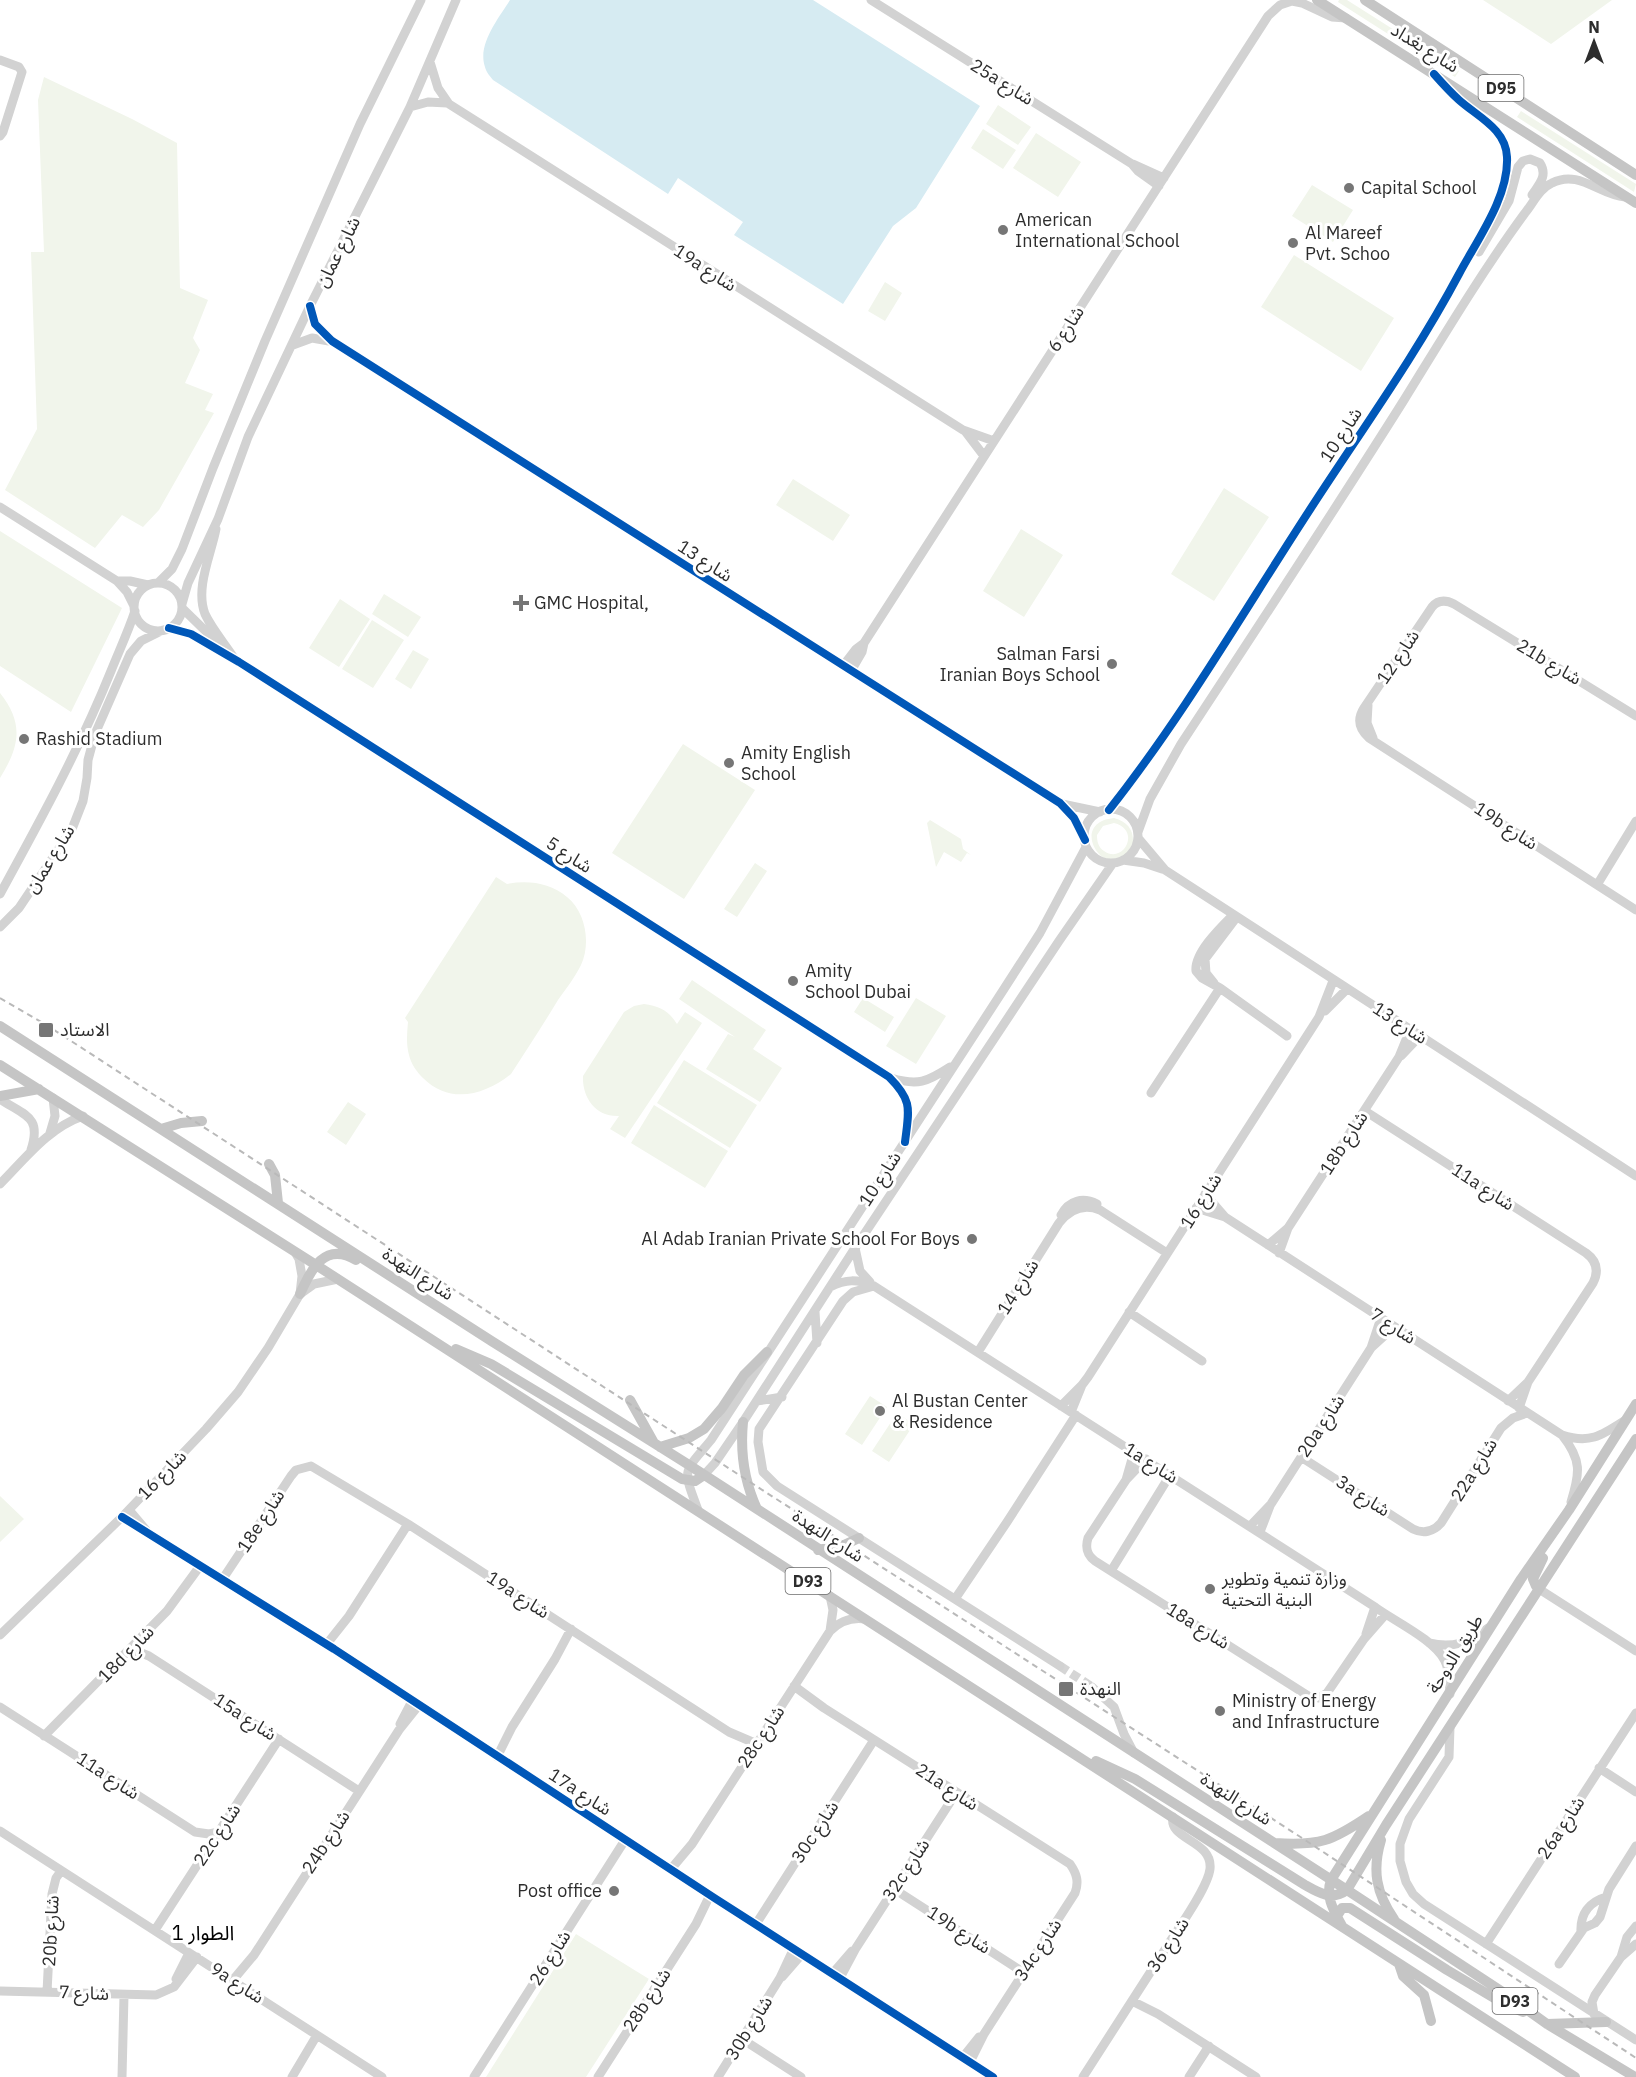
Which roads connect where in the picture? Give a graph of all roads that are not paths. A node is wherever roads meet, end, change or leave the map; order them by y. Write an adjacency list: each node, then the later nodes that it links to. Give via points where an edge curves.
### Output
1 (421, 0): 29 (street, شارع عمان, via 360,124 265,341 182,549)
2 (456, 0): 10 (street, شارع عمان)
3 (871, 0): 16 (street, 25a شارع)
4 (1272, 0): 7 (street, شارع 6)
5 (1317, 0): 8 (main road, شارع بغداد / D95)
6 (1365, 0): 15 (main road, شارع بغداد / D95)
7 (1268, 16): 8 (street, شارع 6, via 1292,1 1332,17); 16 (street, شارع 6)
8 (1346, 18): 11 (main road, شارع بغداد / D95)
9 (0, 60): 14 (street, via 22,72)
10 (430, 62): 12 (street, via 434,80); 13 (street, شارع عمان)
11 (1434, 74): 17 (main road, شارع بغداد / D95); 19 (street, شارع 10, via 1495,129 1507,157 1495,207)
12 (447, 103): 13 (street); 23 (street, 19a شارع)
13 (410, 106): 20 (street, شارع عمان)
14 (0, 136)
15 (1636, 175)
16 (1161, 182): 24 (street, شارع 6)
17 (1632, 200): 18 (street, شارع 10, via 1581,180 1561,180 1538,194)
18 (1513, 228): 19 (street, via 1544,174 1534,159 1520,164 1512,193 1498,220); 42 (street, شارع 10, via 1181,744 1150,799)
19 (1453, 287): 40 (street, شارع 10, via 1167,731)
20 (310, 306): 21 (street, شارع 13, via 315,324); 22 (street, شارع عمان)
21 (332, 341): 22 (street, via 312,338); 36 (street, شارع 13)
22 (293, 345): 27 (street, شارع عمان, via 248,437)
23 (965, 432): 24 (street, 19a شارع); 25 (street, 19a شارع)
24 (994, 441): 25 (street, شارع 6)
25 (984, 456): 36 (street, شارع 6, via 864,643 856,649)
26 (0, 507): 28 (street)
27 (218, 519): 31 (street, شارع عمان, via 191,574); 35 (street, via 202,603 210,623)
28 (117, 581): 30 (street); 32 (street)
29 (158, 583): 30 (street); 31 (street, via 174,589)
30 (148, 585): 32 (street, via 138,594)
31 (182, 606): 34 (street, via 180,617); 35 (street, شارع 5)
32 (134, 608): 34 (street, via 145,626); 48 (street, شارع عمان, via 98,705 43,818)
33 (1429, 612): 37 (street, شارع 12); 38 (street, 21b شارع, via 1442,606 1461,610)
34 (166, 629): 35 (street, شارع 5, via 191,634); 51 (street, شارع عمان, via 141,641 130,654 95,734 83,801 72,829 19,908)
35 (236, 660): 63 (street, شارع 5)
36 (847, 669): 39 (street, شارع 13)
37 (1368, 703): 47 (street, 19b شارع, via 1367,723 1377,742)
38 (1636, 716)
39 (1059, 803): 40 (street, شارع 13); 43 (street, شارع 13, via 1074,818)
40 (1105, 811): 42 (street, via 1125,814 1133,821); 43 (street, via 1090,821 1084,833)
41 (1636, 821): 47 (street)
42 (1138, 835): 44 (street, via 1136,847); 46 (street, شارع 13)
43 (1086, 843): 45 (street, via 1094,857); 62 (street, شارع 10, via 1040,933)
44 (1123, 860): 45 (street); 46 (street, شارع 13)
45 (1113, 863): 84 (street, شارع 10)
46 (1164, 870): 50 (street, شارع 13)
47 (1597, 885): 49 (street, 19b شارع)
48 (0, 894)
49 (1636, 910)
50 (1234, 916): 52 (street, شارع 13); 53 (street, via 1198,957 1196,966 1198,975)
51 (0, 927)
52 (1334, 981): 54 (street, شارع 13); 55 (street, شارع 16)
53 (1220, 988): 58 (street); 65 (street)
54 (1347, 989): 55 (street, شارع 16); 57 (street, شارع 13)
55 (1319, 1017): 78 (street, شارع 16)
56 (0, 1026): 71 (main road, شارع النهدة / D93)
57 (1410, 1030): 59 (street, شارع 13); 60 (street, 18b شارع)
58 (1287, 1036)
59 (1420, 1036): 60 (street, 18b شارع); 76 (street, شارع 13)
60 (1399, 1057): 68 (street, 18b شارع)
61 (0, 1065): 64 (main road, D93)
62 (954, 1065): 63 (street, شارع 5, via 919,1083); 73 (street, شارع 10)
63 (889, 1077): 73 (street, شارع 5, via 907,1102)
64 (39, 1089): 66 (main road); 67 (main road, D93)
65 (1151, 1093)
66 (0, 1098): 74 (street, via 35,1124)
67 (53, 1098): 69 (main road, D93); 72 (street, via 55,1116)
68 (1365, 1111): 82 (street, 18b شارع); 104 (street, 11a شارع, via 1593,1259 1593,1283)
69 (83, 1116): 72 (street); 85 (main road, D93)
70 (202, 1121): 71 (main road)
71 (161, 1129): 79 (main road, شارع النهدة / D93)
72 (50, 1133): 74 (street)
73 (905, 1142): 101 (street, شارع 10)
74 (30, 1154): 77 (street)
75 (269, 1164): 79 (main road)
76 (1636, 1176)
77 (0, 1184)
78 (1205, 1194): 80 (street, شارع 16); 81 (street, شارع 7)
79 (278, 1203): 98 (main road, شارع النهدة / D93)
80 (1197, 1208): 81 (street, شارع 7); 86 (street, شارع 16)
81 (1225, 1217): 83 (street, شارع 7)
82 (1288, 1228): 83 (street, 18b شارع); 87 (street, 18b شارع)
83 (1268, 1245): 87 (street, شارع 7)
84 (855, 1248): 90 (street, 1a شارع, via 860,1271); 91 (street, شارع 10)
85 (295, 1252): 88 (main road, D93); 92 (street, via 302,1268)
86 (1167, 1253): 94 (street, شارع 16); 102 (street, شارع 14, via 1095,1207 1077,1207 1059,1223)
87 (1279, 1253): 95 (street, شارع 7)
88 (316, 1265): 89 (main road, D93); 92 (main road); 98 (main road, via 327,1256 347,1255 460,1327)
89 (338, 1279): 92 (street, via 321,1281); 97 (main road, D93)
90 (874, 1286): 91 (street, 1a شارع, via 851,1280); 99 (street, via 847,1296); 102 (street, 1a شارع)
91 (830, 1287): 93 (street, شارع 10)
92 (300, 1294): 133 (street, شارع 16, via 238,1392)
93 (815, 1311): 99 (street); 108 (street, شارع 10)
94 (1130, 1312): 103 (street); 105 (street, شارع 16)
95 (1381, 1318): 96 (street, شارع 7); 100 (street, 20a شارع)
96 (1394, 1327): 100 (street, 20a شارع); 109 (street, شارع 7)
97 (436, 1342): 128 (main road, via 490,1364); 131 (main road, D93)
98 (493, 1342): 118 (main road, شارع النهدة / D93)
99 (817, 1343): 106 (street)
100 (1371, 1348): 121 (street, 20a شارع)
101 (768, 1352): 118 (main road, via 744,1375 704,1429 689,1438); 120 (street, شارع 10, via 711,1440)
102 (978, 1352): 111 (street, 1a شارع)
103 (1202, 1361)
104 (1528, 1382): 109 (street); 112 (street)
105 (1082, 1385): 111 (street, شارع 16); 113 (street, شارع 16)
106 (782, 1397): 108 (street); 138 (street, via 758,1433 763,1472 772,1482)
107 (630, 1400): 118 (main road)
108 (757, 1401): 115 (street, شارع 10)
109 (1508, 1401): 112 (street, شارع 7)
110 (1636, 1404): 114 (main road, طريق الدوحة)
111 (1061, 1406): 113 (street, 1a شارع)
112 (1523, 1410): 116 (street, شارع 7); 137 (street, 22a شارع, via 1505,1424 1441,1523)
113 (1074, 1413): 119 (street, 1a شارع); 145 (street, شارع 16)
114 (1626, 1419): 116 (street, شارع 7, via 1590,1439); 132 (main road, طريق الدوحة)
115 (743, 1422): 125 (street, شارع 10); 130 (main road, via 742,1460)
116 (1562, 1435): 132 (street, شارع 7, via 1574,1451 1578,1469)
117 (1636, 1439): 143 (main road, طريق الدوحة)
118 (657, 1445): 123 (main road, شارع النهدة / D93)
119 (1134, 1452): 122 (street, 1a شارع); 127 (street, 18a شارع)
120 (697, 1455): 123 (street, شارع 10); 125 (street)
121 (1301, 1457): 129 (street, 20a شارع); 137 (street, 3a شارع, via 1413,1529)
122 (1146, 1459): 126 (street, 1a شارع); 127 (street, 18a شارع)
123 (689, 1465): 125 (main road, شارع النهدة / D93); 128 (street)
124 (303, 1467): 134 (street, 19a شارع, via 319,1469); 142 (street, 18e شارع, via 291,1476)
125 (708, 1470): 128 (main road, via 695,1481); 130 (main road, شارع النهدة / D93)
126 (1170, 1475): 135 (street, 1a شارع); 141 (street)
127 (1126, 1480): 141 (street, 18a شارع, via 1087,1543 1091,1558)
128 (688, 1481): 131 (street)
129 (1271, 1504): 135 (street, 20a شارع); 136 (street, 20a شارع)
130 (757, 1509): 139 (main road, شارع النهدة / D93)
131 (698, 1510): 144 (main road, D93)
132 (1569, 1510): 143 (main road, via 1534,1576); 149 (main road, طريق الدوحة)
133 (125, 1514): 140 (street, 17a شارع); 152 (street, شارع 16)
134 (408, 1524): 150 (street, 19a شارع); 155 (street)
135 (1250, 1526): 136 (street, 1a شارع)
136 (1260, 1532): 146 (street, 1a شارع)
137 (1426, 1532)
138 (860, 1539): 139 (main road); 145 (street)
139 (818, 1550): 170 (main road, شارع النهدة / D93)
140 (200, 1566): 142 (street, 17a شارع); 156 (street, 18d شارع, via 171,1606)
141 (1111, 1571): 153 (street, 18a شارع, via 1310,1697 1319,1698 1327,1693)
142 (222, 1580): 155 (street, 17a شارع)
143 (1539, 1589): 157 (street); 165 (main road, طريق الدوحة)
144 (830, 1596): 148 (main road, D93); 151 (street)
145 (955, 1599): 158 (street)
146 (1375, 1607): 147 (street, 1a شارع); 153 (street, 18a شارع)
147 (1385, 1615): 153 (street, 18a شارع); 154 (street, 1a شارع)
148 (867, 1620): 151 (street, via 843,1621); 172 (main road, D93)
149 (1492, 1625): 154 (street, 1a شارع, via 1461,1645); 161 (main road, طريق الدوحة)
150 (574, 1631): 169 (street, 19a شارع); 171 (street)
151 (830, 1631): 160 (street, 28c شارع)
152 (0, 1635)
153 (1364, 1639)
154 (1427, 1642): 161 (street, 1a شارع, via 1447,1664)
155 (330, 1647): 162 (street, 17a شارع)
156 (128, 1652): 166 (street, 18d شارع); 167 (street, 15a شارع, via 149,1656)
157 (1636, 1652)
158 (1060, 1666)
159 (1092, 1687): 170 (street, via 1114,1707)
160 (793, 1688): 168 (street, 21a شارع); 169 (street, 28c شارع)
161 (1450, 1694): 177 (main road, طريق الدوحة)
162 (415, 1703): 171 (street, 17a شارع); 174 (street, 24b شارع)
163 (0, 1707): 166 (street, 11a شارع)
164 (1636, 1713): 173 (street, 26a شارع)
165 (1450, 1727): 179 (main road, طريق الدوحة); 200 (street, via 1449,1757 1405,1827 1400,1861 1406,1882 1418,1899)
166 (44, 1736): 181 (street, 11a شارع, via 195,1832)
167 (279, 1739): 174 (street, 15a شارع); 181 (street, 22c شارع)
168 (874, 1740): 176 (street, 21a شارع); 195 (street, 30c شارع)
169 (754, 1748): 187 (street, 28c شارع)
170 (1134, 1753): 183 (main road, شارع النهدة / D93)
171 (494, 1754): 182 (street, 17a شارع)
172 (1078, 1755): 178 (main road, D93); 191 (main road, via 1135,1779 1305,1886)
173 (1599, 1768): 175 (street); 200 (street, 26a شارع)
174 (359, 1791): 211 (street, 24b شارع)
175 (1636, 1792)
176 (956, 1793): 185 (street, 21a شارع); 189 (street, 32c شارع)
177 (1374, 1812): 183 (main road, via 1331,1839); 188 (main road, طريق الدوحة)
178 (1173, 1817): 194 (main road, D93); 215 (street, شارع 36, via 1176,1830 1204,1850 1210,1865 1209,1876)
179 (1386, 1825): 190 (main road, طريق الدوحة); 196 (main road, via 1376,1859 1376,1881)
180 (0, 1831): 186 (street, 9a شارع)
181 (219, 1832): 198 (street, 22c شارع)
182 (625, 1840): 187 (street, 17a شارع); 230 (street, شارع 26)
183 (1273, 1843): 188 (main road, شارع النهدة / D93)
184 (1636, 1846): 193 (street)
185 (1070, 1864): 208 (street, 34c شارع, via 1076,1875 1075,1893)
186 (61, 1871): 198 (street, 9a شارع); 213 (street, 20b شارع, via 52,1894)
187 (675, 1871): 192 (street, 17a شارع)
188 (1331, 1880): 190 (main road, شارع النهدة / D93); 191 (main road, طريق الدوحة)
189 (894, 1888): 208 (street, 19b شارع); 209 (street, 32c شارع)
190 (1347, 1890): 191 (main road); 196 (main road, شارع النهدة / D93)
191 (1328, 1896): 194 (main road)
192 (713, 1897): 195 (street, 17a شارع); 231 (street, 28b شارع)
193 (1606, 1897): 199 (street, via 1600,1917); 199 (street, via 1584,1912)
194 (1339, 1921): 207 (main road, D93); 218 (main road, via 1342,1908 1350,1908 1496,2000)
195 (756, 1924): 202 (street, 17a شارع)
196 (1397, 1924): 218 (main road, شارع النهدة / D93)
197 (1636, 1926): 205 (street, via 1624,1943)
198 (155, 1930): 204 (street, 9a شارع)
199 (1581, 1932): 206 (street)
200 (1486, 1944): 216 (street)
201 (1636, 1944): 205 (street)
202 (794, 1948): 203 (street, 17a شارع); 210 (street, 30b شارع)
203 (802, 1954): 209 (street, 17a شارع); 210 (street, 30b شارع)
204 (193, 1955): 211 (street, 9a شارع); 214 (street, شارع 7, via 179,1982 168,1991)
205 (1621, 1957): 216 (street, via 1593,1997)
206 (1559, 1964)
207 (1399, 1965): 217 (main road, via 1402,1976 1424,1995); 238 (main road, D93)
208 (1023, 1972): 226 (street, 34c شارع)
209 (837, 1976): 226 (street, 17a شارع)
210 (780, 1978): 223 (street, 30b شارع)
211 (236, 1982): 222 (street, 9a شارع)
212 (0, 1991): 213 (street, شارع 7)
213 (47, 1992): 214 (street, شارع 7)
214 (124, 1995): 227 (street)
215 (1134, 1998): 225 (street); 235 (street, شارع 36)
216 (1594, 2014): 219 (street)
217 (1431, 2021)
218 (1542, 2021): 219 (main road); 239 (main road, شارع النهدة / D93)
219 (1606, 2022): 221 (street)
220 (1636, 2028): 221 (street)
221 (1624, 2033): 224 (street)
222 (321, 2037): 228 (street); 229 (street, 9a شارع)
223 (742, 2039): 232 (street, 30b شارع); 233 (street)
224 (1636, 2040)
225 (1209, 2046): 236 (street); 237 (street)
226 (967, 2059): 234 (street, 17a شارع)
227 (122, 2077)
228 (292, 2077)
229 (382, 2077)
230 (474, 2077)
231 (598, 2077)
232 (718, 2077)
233 (801, 2077)
234 (993, 2077)
235 (1083, 2077)
236 (1190, 2077)
237 (1256, 2077)
238 (1575, 2077)
239 (1635, 2077)

